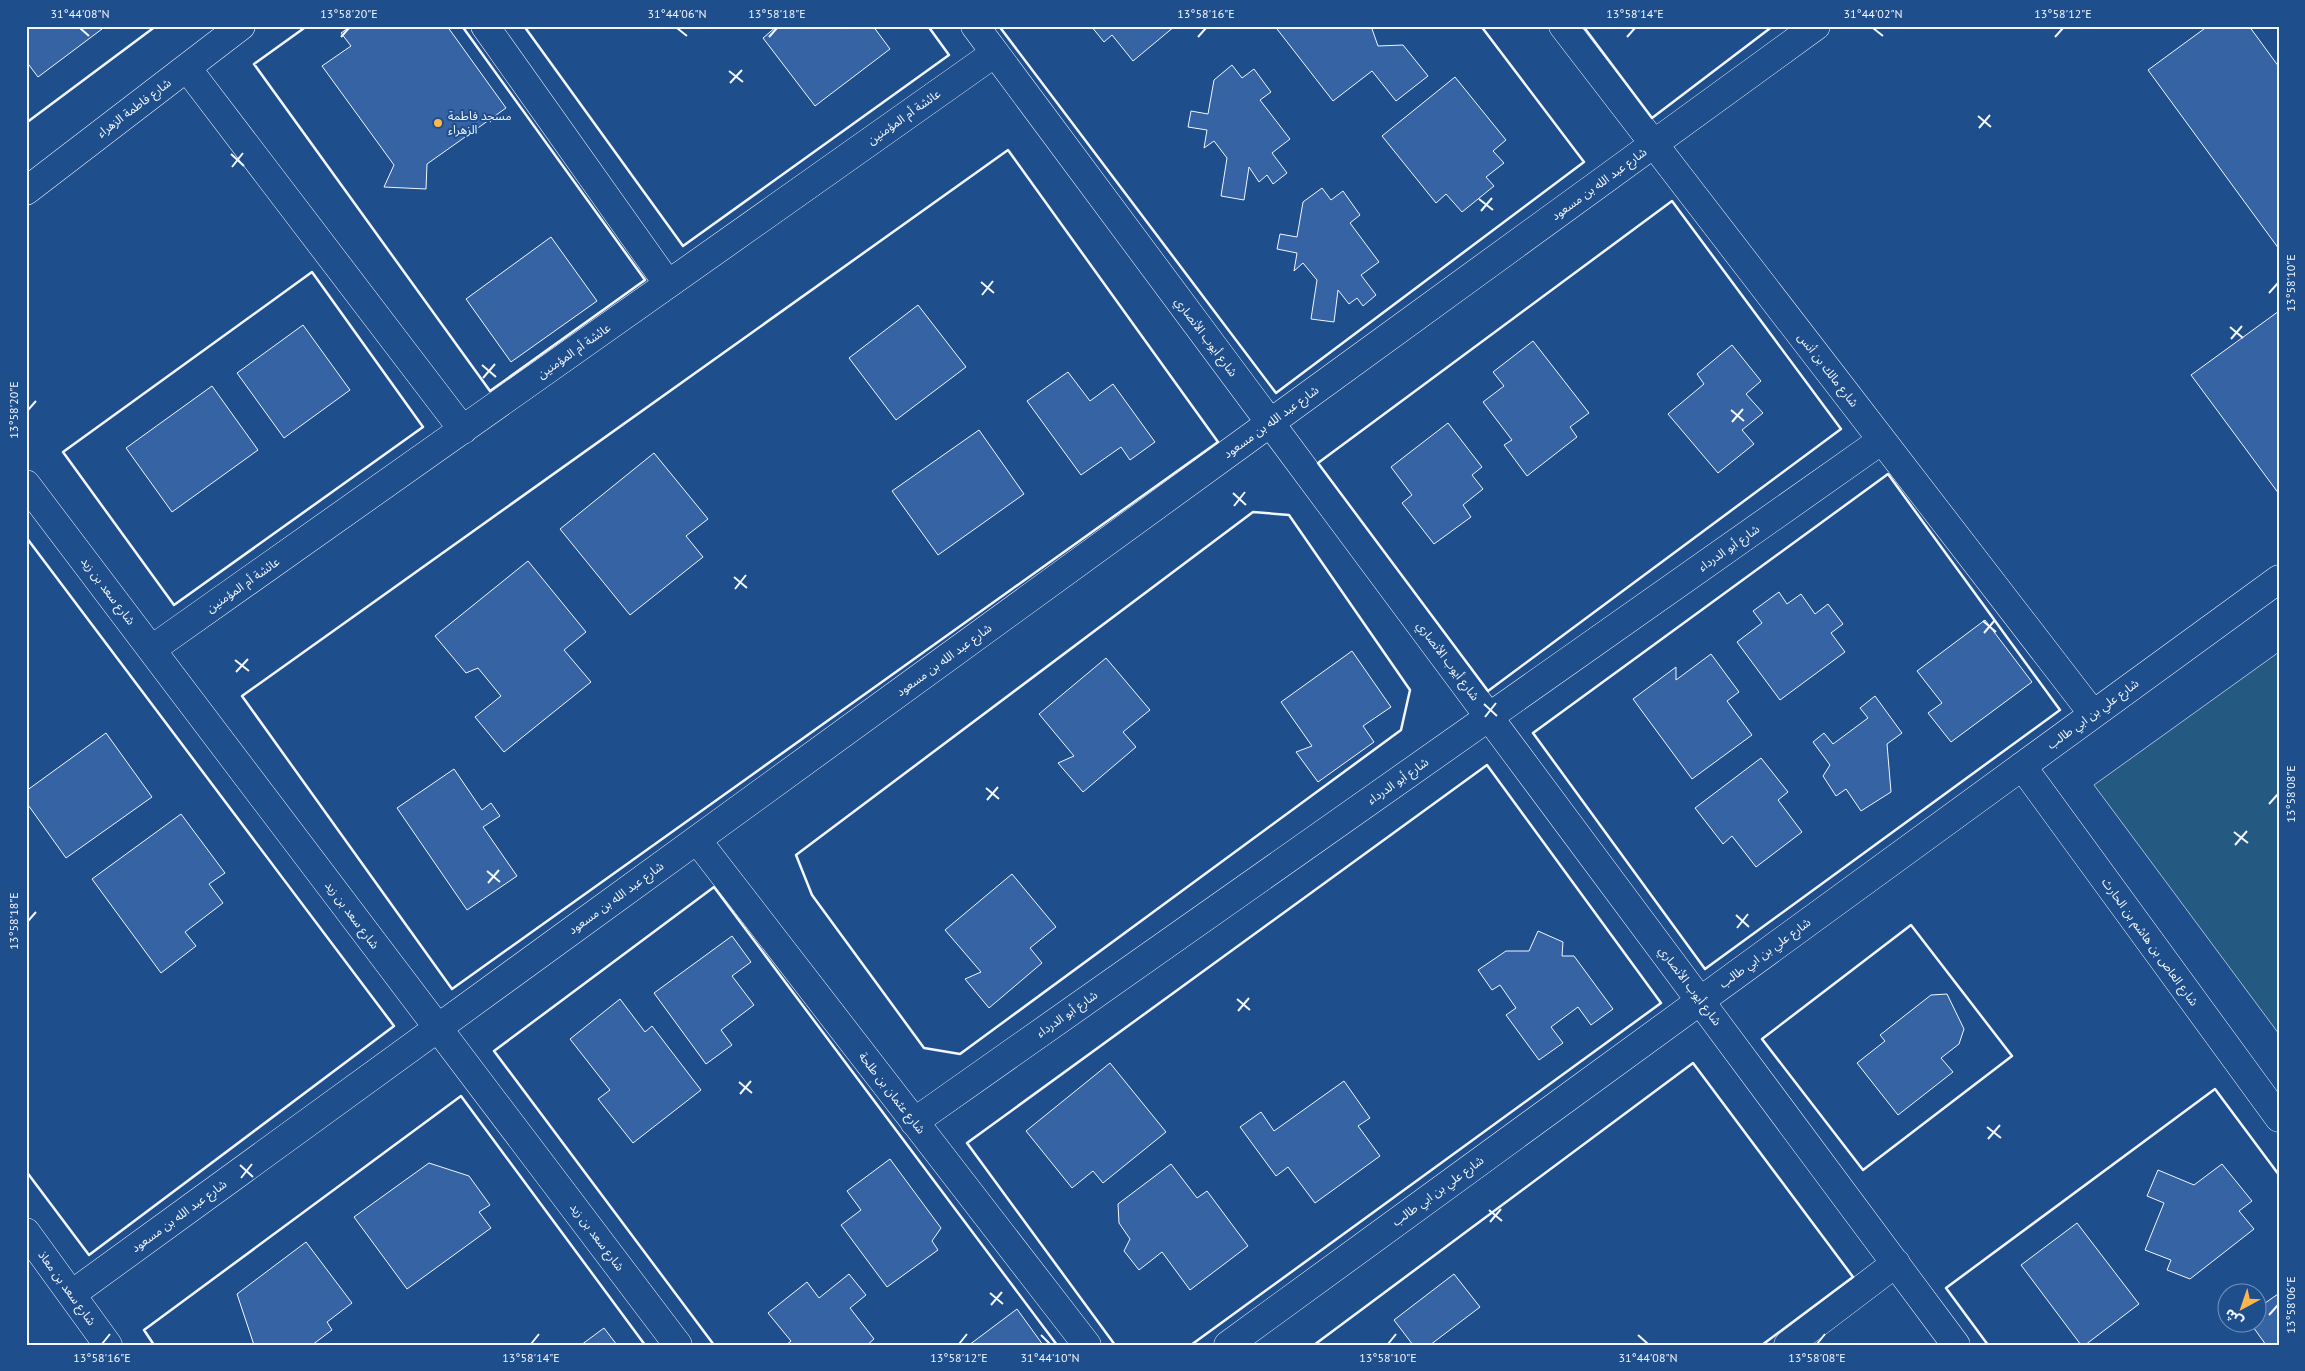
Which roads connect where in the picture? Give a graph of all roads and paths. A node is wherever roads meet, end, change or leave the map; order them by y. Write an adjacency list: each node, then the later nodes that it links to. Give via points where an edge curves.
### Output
1 (241, 26): 7 (street, شارع فاطمة الزهراء)
2 (485, 26): 10 (street)
3 (975, 26): 6 (street, شارع أيوب الأنصاري)
4 (1563, 26): 8 (street, شارع مالك بن أنس)
5 (1816, 26): 8 (street, شارع عبد الله بن مسعود)
6 (994, 53): 10 (street, عائشة أم المؤمنين); 11 (street, شارع أيوب الأنصاري)
7 (187, 68): 9 (street, شارع فاطمة الزهراء); 12 (street)
8 (1654, 144): 11 (street, شارع عبد الله بن مسعود); 13 (street, شارع مالك بن أنس)
9 (26, 191)
10 (668, 284): 12 (street, عائشة أم المؤمنين)
11 (1270, 423): 18 (street, شارع أيوب الأنصاري); 20 (street, شارع عبد الله بن مسعود)
12 (463, 430): 16 (street, عائشة أم المؤمنين)
13 (1882, 440): 17 (street, شارع مالك بن أنس); 18 (street, شارع أبو الدرداء)
14 (26, 484): 16 (street, شارع سعد بن زيد)
15 (2279, 579): 17 (street, شارع علي بن ابي طالب)
16 (152, 649): 22 (street, شارع سعد بن زيد)
17 (2093, 714): 19 (street, شارع علي بن ابي طالب)
18 (1489, 717): 21 (street, شارع أيوب الأنصاري); 24 (street, شارع أبو الدرداء)
19 (2022, 766): 21 (street, شارع علي بن ابي طالب); 23 (street, شارع العاص بن هاشم بن الحارث)
20 (696, 840): 22 (street, شارع عبد الله بن مسعود); 24 (street, شارع عثمان بن طلحة)
21 (1700, 1000): 26 (street, شارع أيوب الأنصاري); 31 (street, شارع علي بن ابي طالب)
22 (438, 1028): 27 (street, شارع عبد الله بن مسعود); 29 (street, شارع سعد بن زيد)
23 (2279, 1118)
24 (914, 1122): 30 (street, شارع عثمان بن طلحة)
25 (26, 1232): 27 (street, شارع سعد بن معاذ)
26 (1896, 1263): 32 (street); 33 (street, شارع أيوب الأنصاري)
27 (72, 1294): 28 (street, شارع سعد بن معاذ)
28 (108, 1345)
29 (678, 1345)
30 (1087, 1345)
31 (1228, 1345)
32 (1788, 1345)
33 (1956, 1345)

